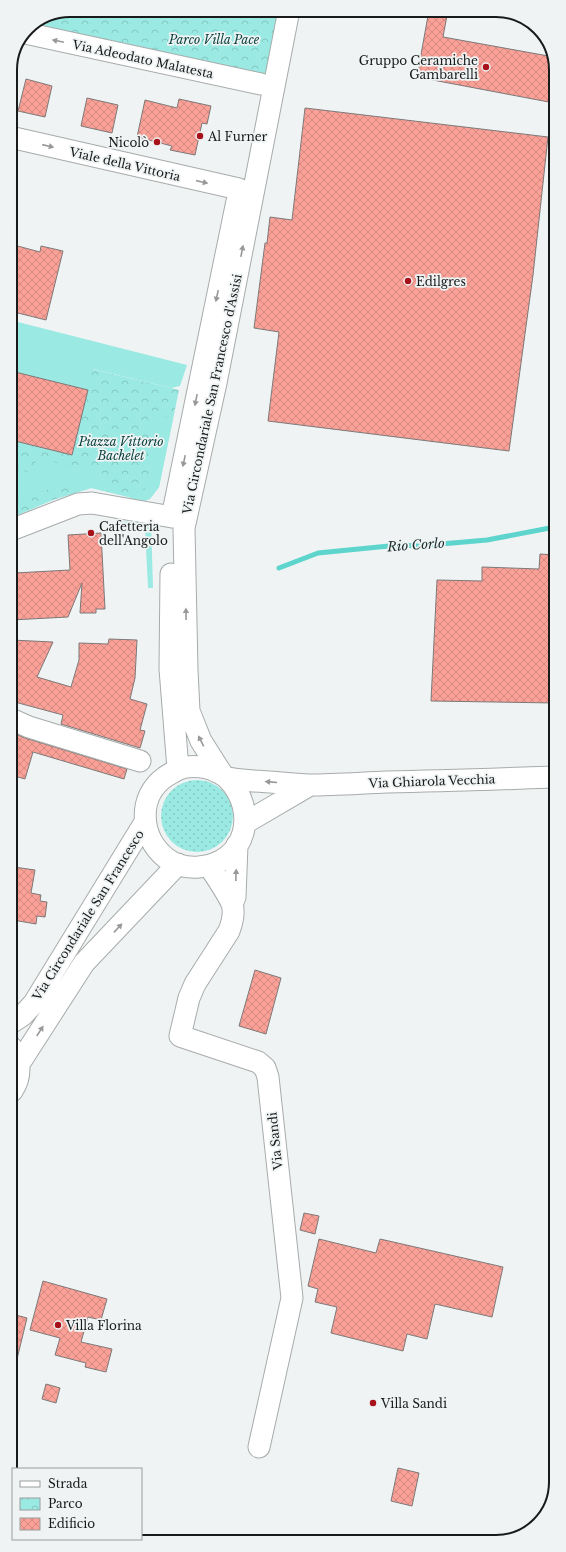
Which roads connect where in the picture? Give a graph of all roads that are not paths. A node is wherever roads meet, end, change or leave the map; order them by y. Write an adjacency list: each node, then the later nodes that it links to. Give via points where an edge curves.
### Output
1 (275, 17): 4 (street, Via Circondariale San Francesco d'Assisi)
2 (287, 17): 12 (street, Via Circondariale San Francesco d'Assisi, one-way to 2, via 201,742 189,711 184,528 216,383)
3 (31, 34): 4 (street, Via Adeodato Malatesta, one-way to 3)
4 (261, 84): 6 (street, Via Circondariale San Francesco d'Assisi)
5 (17, 139): 6 (street, Viale della Vittoria, one-way to 6)
6 (239, 189): 7 (street, Via Circondariale San Francesco d'Assisi, one-way to 7)
7 (172, 517): 8 (street, via 92,503 78,504); 11 (street, Via Circondariale San Francesco d'Assisi, via 170,669)
8 (17, 528)
9 (17, 722): 10 (street)
10 (140, 761)
11 (178, 769): 12 (street, Via Circondariale San Francesco d'Assisi, via 201,767 215,770); 15 (street, Via Circondariale San Francesco d'Assisi, via 161,780 152,792 146,806)
12 (225, 776): 14 (street, Via Ghiarola Vecchia, one-way to 12); 16 (street, Via Circondariale San Francesco d'Assisi, via 242,797)
13 (549, 778): 14 (street, Via Ghiarola Vecchia)
14 (310, 785): 16 (street, Via Ghiarola Vecchia)
15 (145, 822): 18 (street, Via Circondariale San Francesco d'Assisi, via 155,848); 21 (street, Via Circondariale San Francesco, via 34,1003)
16 (245, 823): 17 (street, Via Circondariale San Francesco d'Assisi)
17 (237, 845): 19 (street, Via Circondariale San Francesco d'Assisi, via 220,861); 20 (street, Via Sandi, one-way to 17, via 235,897)
18 (178, 864): 19 (street, Via Circondariale San Francesco d'Assisi, via 192,868); 22 (street, Via Circondariale San Francesco, one-way to 18, via 84,963)
19 (209, 866): 20 (street)
20 (232, 904): 25 (street, Via Sandi, via 232,922 195,984 180,1036 258,1062 265,1068 268,1077 292,1298)
21 (17, 1019)
22 (17, 1052)
23 (17, 1065): 24 (street)
24 (17, 1080)
25 (259, 1447)

